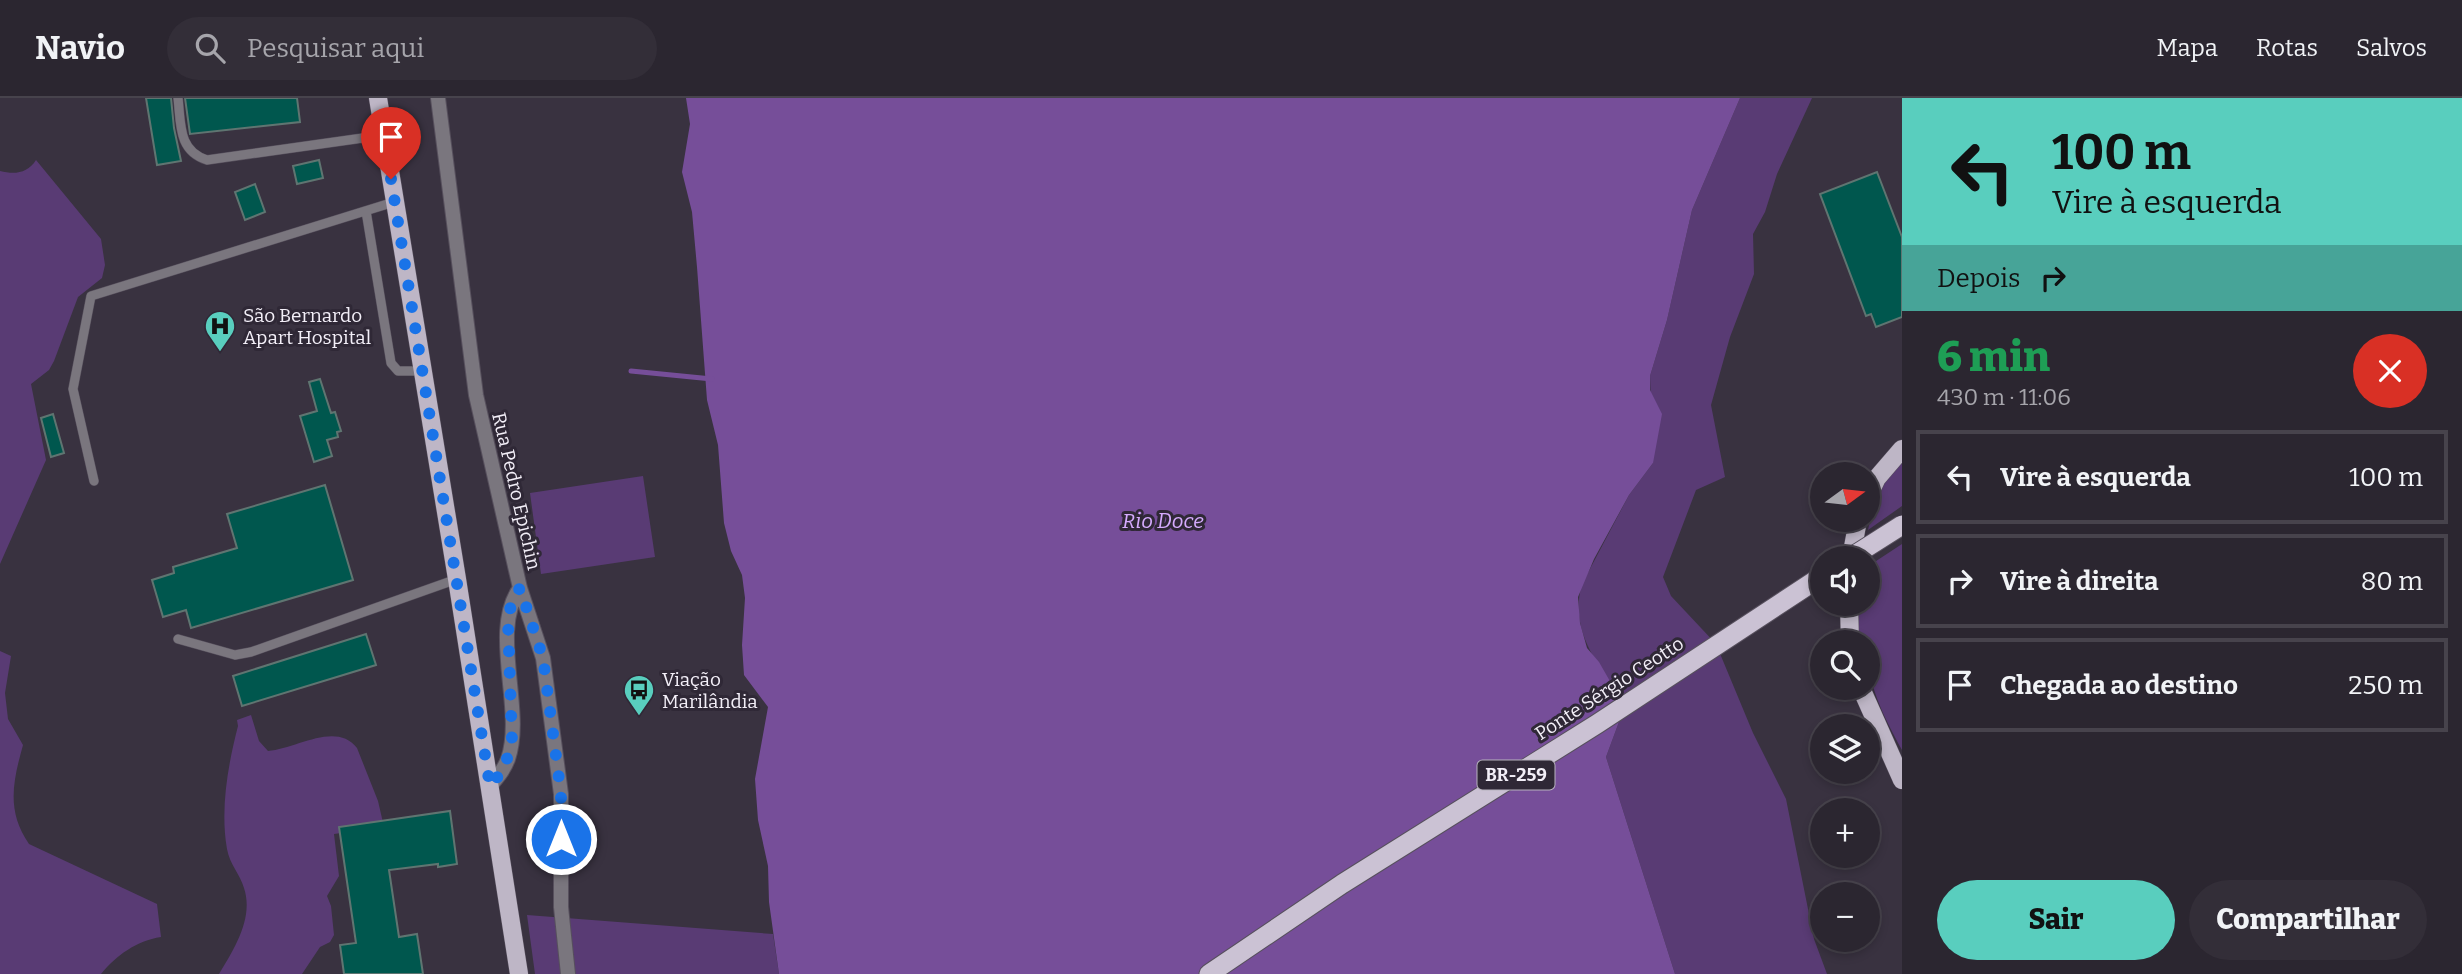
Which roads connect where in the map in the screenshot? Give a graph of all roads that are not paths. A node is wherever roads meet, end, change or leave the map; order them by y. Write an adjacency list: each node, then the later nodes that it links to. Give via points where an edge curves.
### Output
1 (178, 98): 4 (lane, via 186,147 194,156 207,159)
2 (379, 98): 4 (main road)
3 (438, 98): 15 (street, Rua Pedro Epichin, via 475,395)
4 (384, 135): 5 (main road)
5 (394, 202): 6 (lane); 7 (main road)
6 (366, 211): 7 (lane, via 391,363 398,371); 10 (lane, via 91,296 72,389)
7 (422, 371): 13 (main road)
8 (1902, 449): 9 (main road)
9 (1880, 475)
10 (94, 481)
11 (1902, 526): 12 (highway, bridge)
12 (1870, 546)
13 (457, 579): 16 (lane, via 251,652 235,655); 19 (main road)
14 (1810, 584): 22 (highway, Ponte Sérgio Ceotto / BR-259)
15 (520, 588): 19 (street, via 512,599 508,621 512,741 504,769); 21 (street, Rua Pedro Epichin, via 543,658 561,794 561,907)
16 (177, 639)
17 (1866, 700): 18 (main road)
18 (1902, 780)
19 (490, 786): 20 (main road)
20 (519, 974)
21 (568, 974)
22 (1209, 974)

